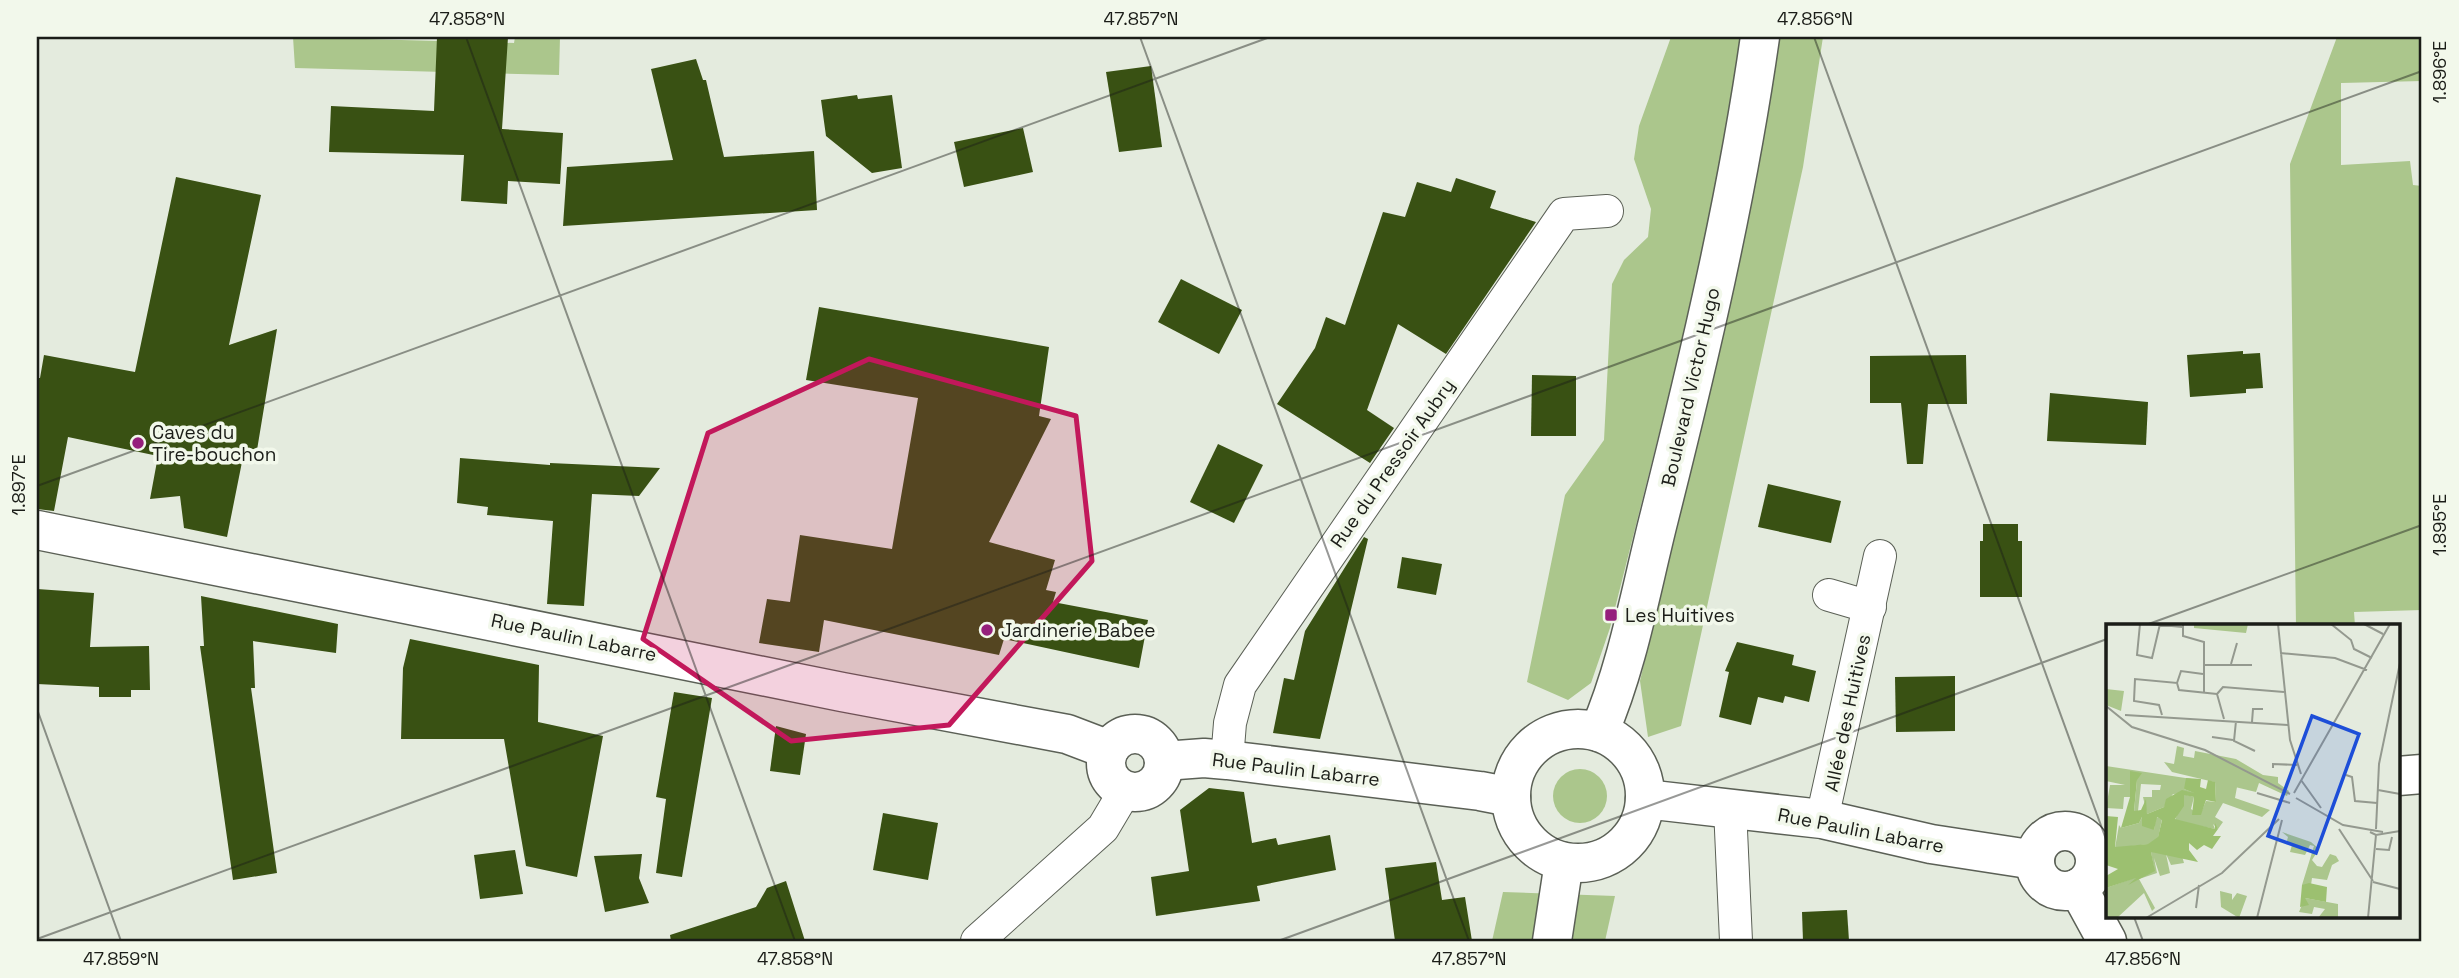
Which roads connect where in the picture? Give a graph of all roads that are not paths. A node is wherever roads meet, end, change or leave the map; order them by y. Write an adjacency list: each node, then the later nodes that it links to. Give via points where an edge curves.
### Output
1 (1760, 37): 7 (street, Boulevard Victor Hugo, via 1701,353 1621,665)
2 (1606, 211): 9 (street, Rue du Pressoir Aubry, via 1564,214 1240,685)
3 (37, 530): 8 (street, Rue Paulin Labarre, via 1067,734)
4 (1880, 556): 6 (street, Allée des Huitives)
5 (1829, 595): 6 (street, Allée des Huitives)
6 (1870, 607): 17 (street, Allée des Huitives)
7 (1599, 732): 14 (street, via 1573,729 1544,738 1520,764); 15 (street, via 1628,750 1642,775)
8 (1109, 750): 10 (street, via 1122,737 1140,735 1156,744); 13 (street, via 1106,770)
9 (1227, 760): 10 (street, Rue Paulin Labarre); 14 (street, Rue Paulin Labarre)
10 (1164, 761): 13 (street, via 1153,786)
11 (2422, 774): 12 (street)
12 (2400, 776)
13 (1125, 791): 22 (street, via 1103,828)
14 (1511, 797): 20 (street, via 1515,821 1525,838 1544,855)
15 (1645, 799): 16 (street, Rue Paulin Labarre); 20 (street, via 1634,833 1612,855 1590,862)
16 (1730, 808): 17 (street, Rue Paulin Labarre); 24 (street)
17 (1822, 819): 19 (street, Rue Paulin Labarre, via 1931,844)
18 (2094, 826): 19 (street, via 2047,837); 21 (street, via 2088,842 2095,858 2091,876)
19 (2035, 860): 21 (street, via 2045,883 2061,891)
20 (1564, 862): 23 (street)
21 (2078, 888): 25 (street)
22 (983, 939)
23 (1552, 941)
24 (1736, 941)
25 (2107, 941)

